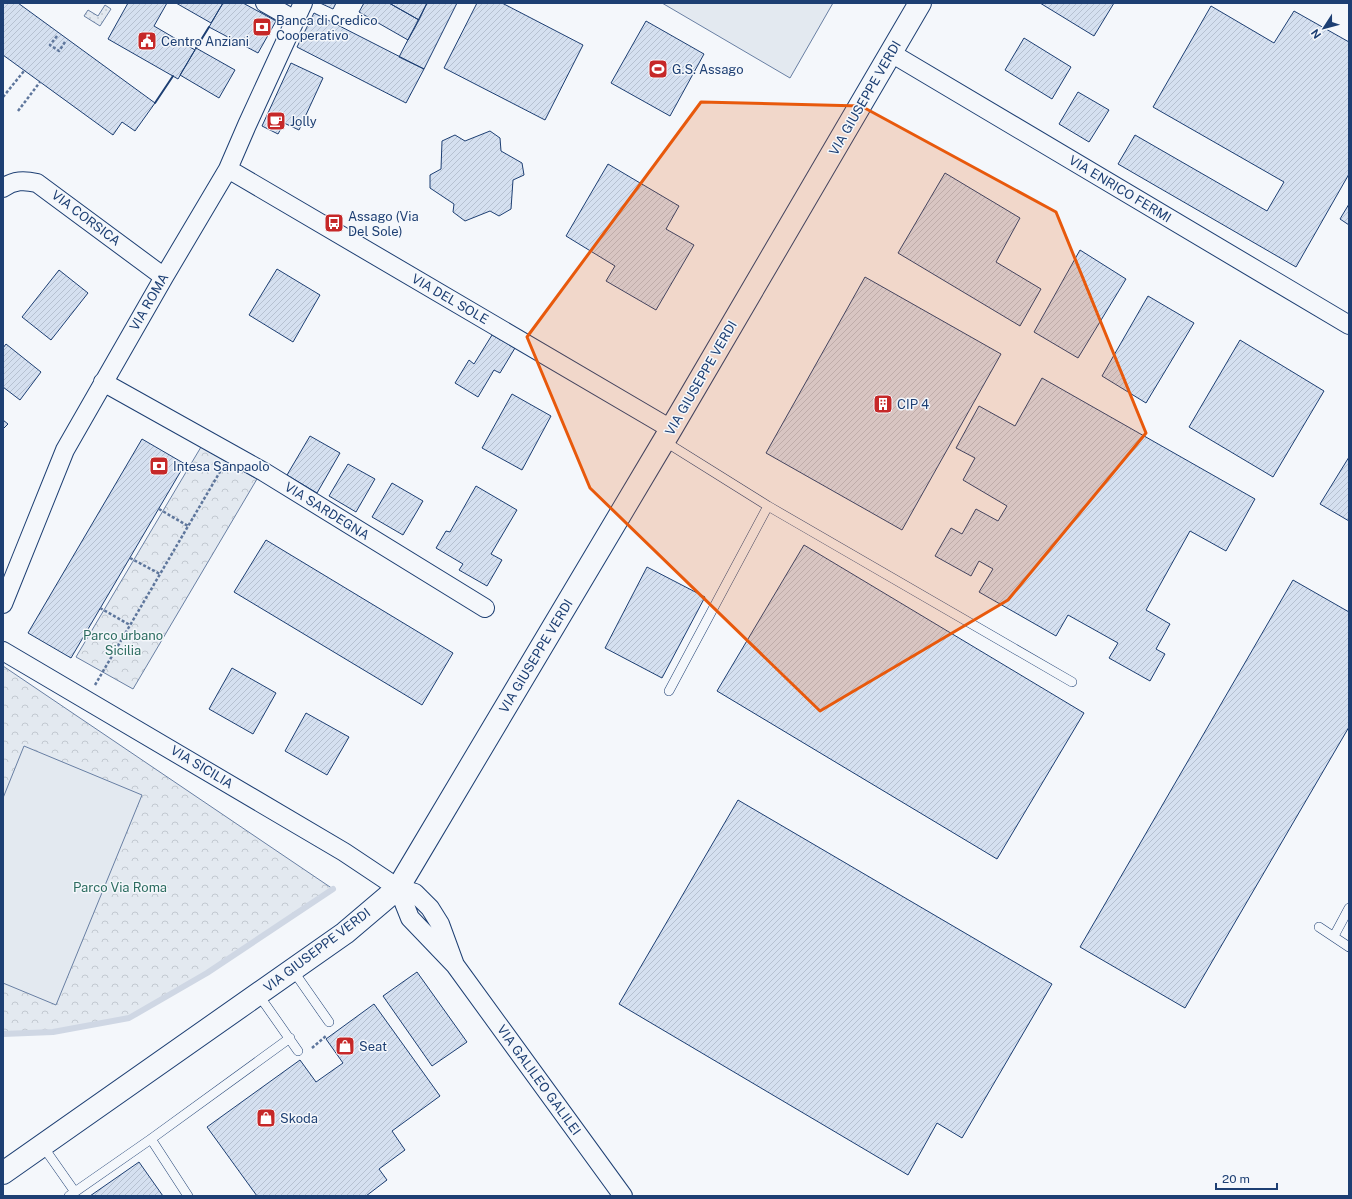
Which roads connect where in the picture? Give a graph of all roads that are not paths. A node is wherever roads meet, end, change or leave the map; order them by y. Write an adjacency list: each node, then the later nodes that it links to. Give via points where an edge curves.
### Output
1 (265, 3): 4 (street)
2 (303, 3): 4 (street, VIA ROMA)
3 (920, 3): 5 (main road, VIA GIUSEPPE VERDI)
4 (295, 20): 6 (street, VIA ROMA)
5 (891, 52): 9 (street, VIA ENRICO FERMI); 11 (main road, VIA GIUSEPPE VERDI)
6 (228, 169): 8 (street, VIA ROMA); 11 (street, VIA DEL SOLE)
7 (3, 188): 8 (street, VIA CORSICA, via 20,180 37,183)
8 (164, 277): 10 (street, VIA ROMA)
9 (1349, 325)
10 (103, 382): 13 (street, VIA ROMA, via 65,450); 14 (street, VIA SARDEGNA, via 264,472)
11 (668, 435): 12 (lane); 18 (main road, VIA GIUSEPPE VERDI)
12 (768, 506): 16 (lane); 17 (lane)
13 (3, 604)
14 (485, 608)
15 (3, 651): 18 (street, VIA SICILIA, via 344,852)
16 (1072, 682)
17 (670, 691)
18 (398, 888): 23 (main road, VIA GIUSEPPE VERDI, via 345,933); 33 (street, VIA GALILEO GALILEI, via 415,893 430,908 440,924 455,965)
19 (1349, 908): 21 (lane)
20 (1319, 927): 21 (lane)
21 (1334, 936): 22 (lane)
22 (1349, 947)
23 (292, 969): 24 (main road, VIA GIUSEPPE VERDI); 25 (lane)
24 (258, 994): 26 (lane); 29 (main road, VIA GIUSEPPE VERDI)
25 (329, 1022)
26 (290, 1038): 27 (lane); 28 (lane)
27 (298, 1051)
28 (152, 1139): 31 (lane); 32 (lane)
29 (42, 1145): 30 (main road, VIA GIUSEPPE VERDI); 31 (lane)
30 (3, 1173)
31 (72, 1194)
32 (188, 1196)
33 (623, 1196)

